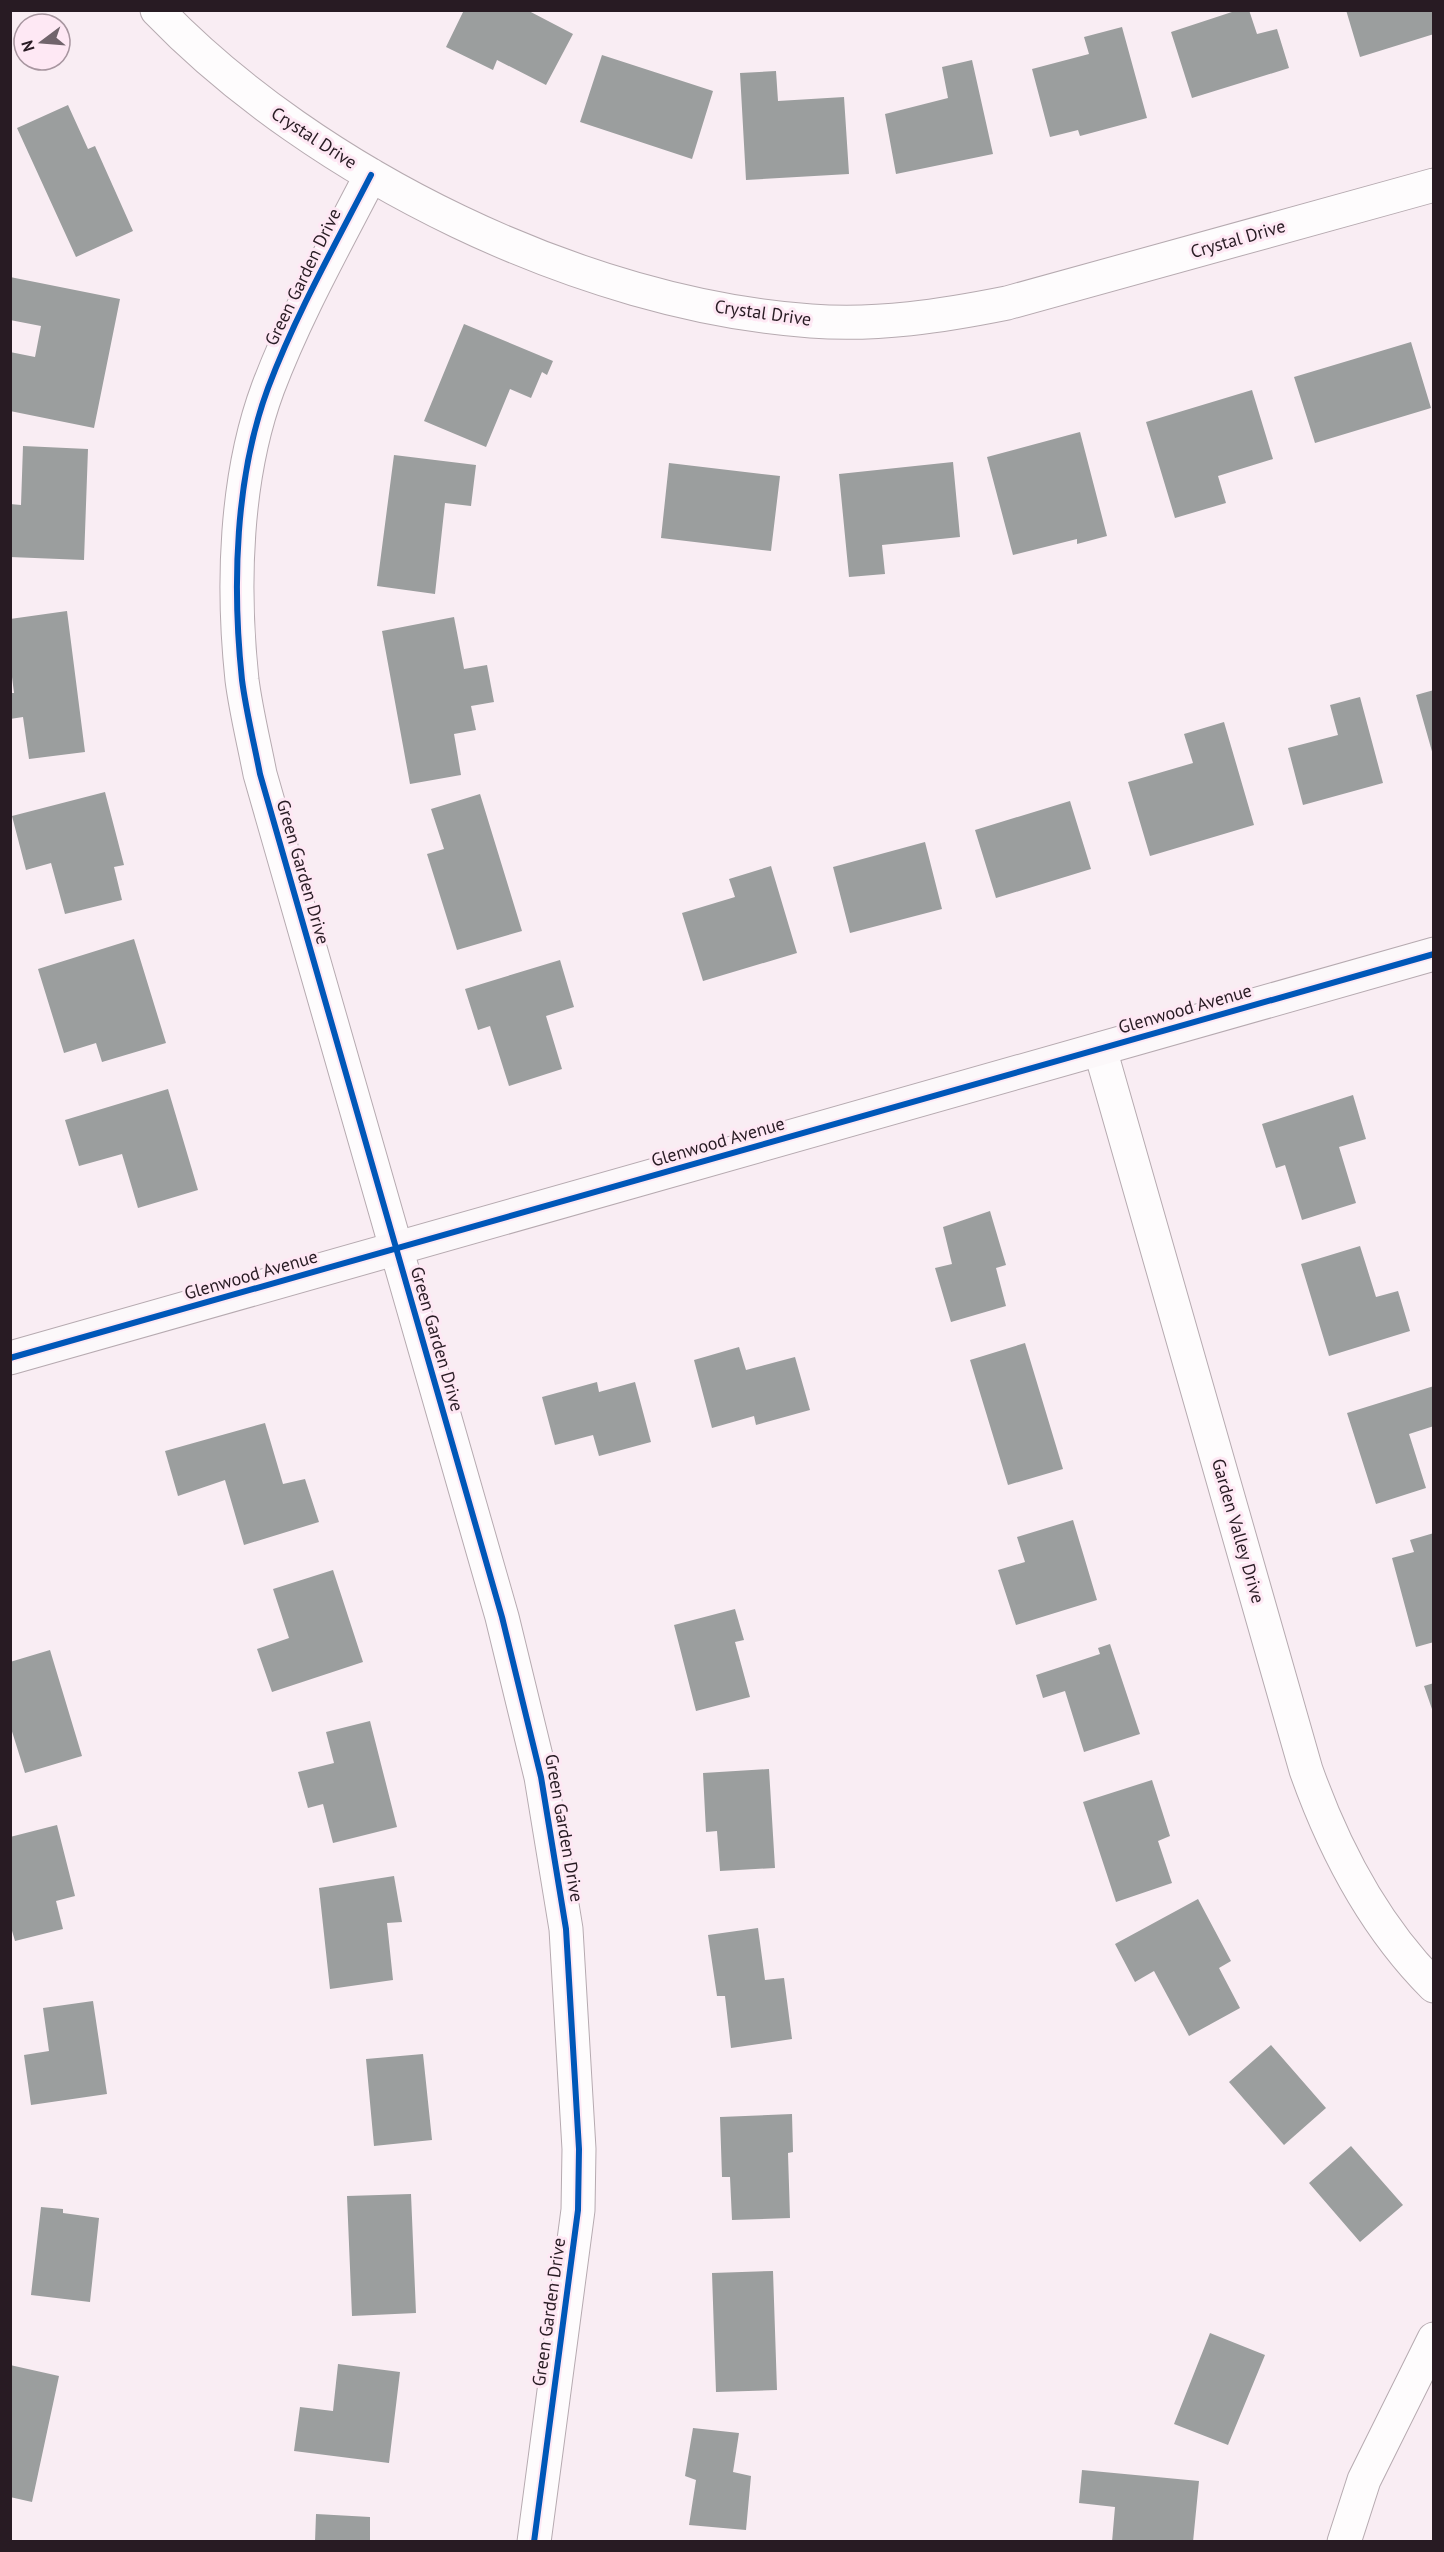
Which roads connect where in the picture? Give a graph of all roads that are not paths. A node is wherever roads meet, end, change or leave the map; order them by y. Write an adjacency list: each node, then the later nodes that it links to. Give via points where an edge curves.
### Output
1 (157, 10): 2 (street, Crystal Drive, via 261,104)
2 (371, 175): 3 (street, Crystal Drive, via 522,249 628,288 750,315 874,322 934,317 1007,303); 6 (street, Green Garden Drive, via 295,321 267,390 243,491 237,602 243,682 260,774)
3 (1434, 185)
4 (1434, 954): 5 (street, Glenwood Avenue)
5 (1100, 1049): 6 (street, Glenwood Avenue); 8 (street, Garden Valley Drive, via 1316,1797 1341,1858 1390,1935)
6 (396, 1250): 7 (street, Glenwood Avenue); 10 (street, Green Garden Drive, via 502,1617 541,1777 566,1929 579,2149 578,2210)
7 (10, 1358)
8 (1434, 1986)
9 (1434, 2339): 11 (street, via 1364,2480)
10 (534, 2541)
11 (1344, 2541)

